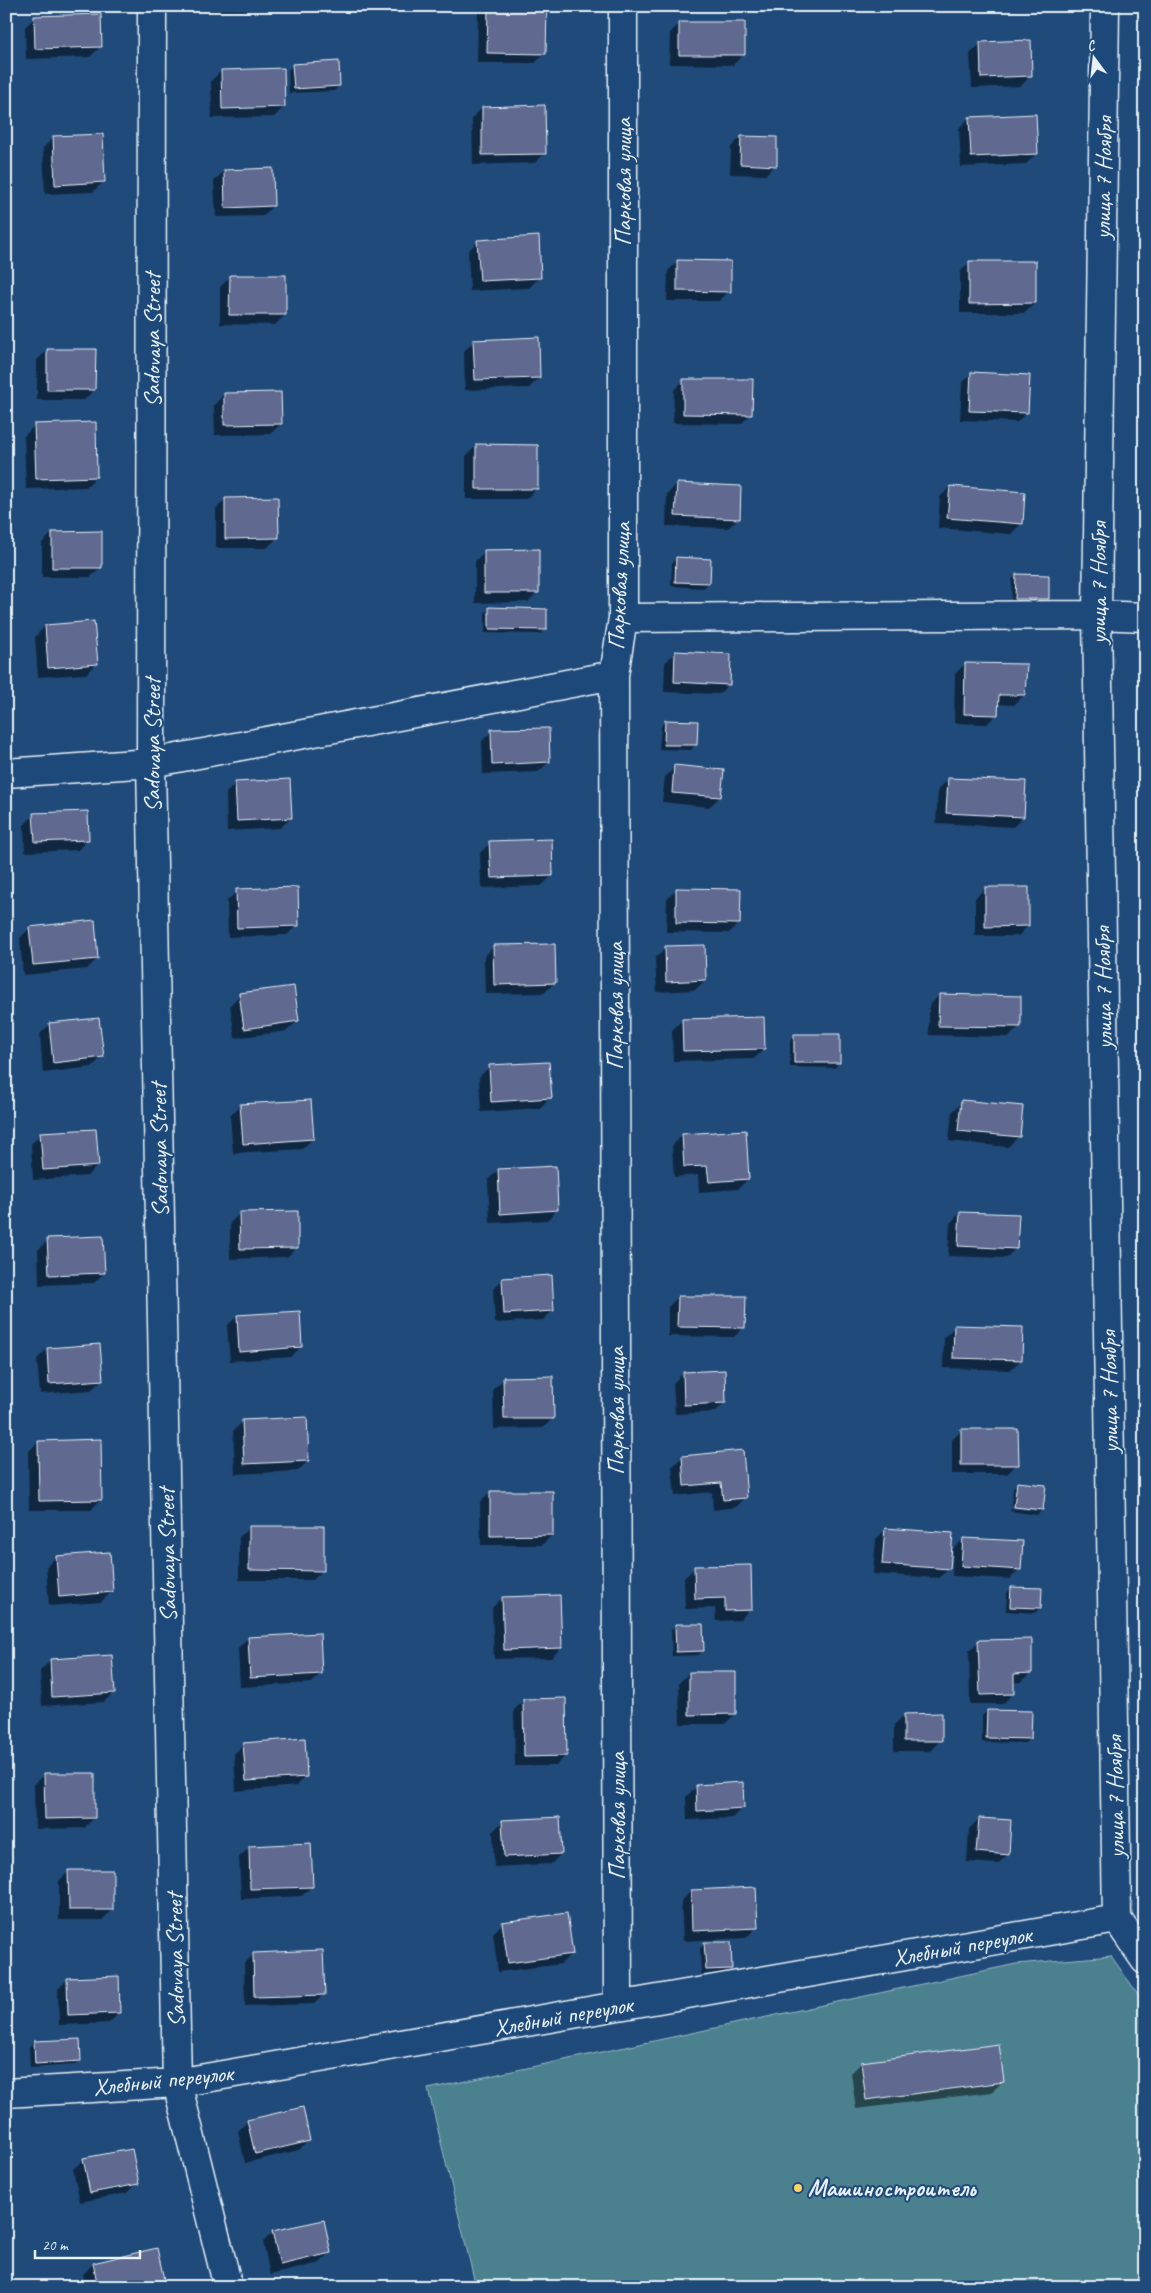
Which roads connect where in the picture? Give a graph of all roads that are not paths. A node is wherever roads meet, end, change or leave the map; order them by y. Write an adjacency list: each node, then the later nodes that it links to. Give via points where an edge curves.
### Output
1 (152, 6): 8 (street, Sadovaya Street)
2 (623, 6): 5 (street, Парковая улица)
3 (1105, 6): 4 (street, улица 7 Ноября)
4 (1097, 615): 5 (street); 6 (street); 10 (street, улица 7 Ноября)
5 (623, 618): 7 (street, Парковая улица)
6 (1145, 618)
7 (614, 675): 8 (street); 12 (street, Парковая улица)
8 (151, 763): 9 (street); 13 (street, Sadovaya Street)
9 (6, 773)
10 (1117, 1919): 11 (street); 12 (street, Хлебный переулок)
11 (1145, 1960)
12 (618, 2006): 13 (street, Хлебный переулок)
13 (177, 2083): 14 (street, Хлебный переулок); 15 (street, Sadovaya Street)
14 (6, 2092)
15 (228, 2287)

